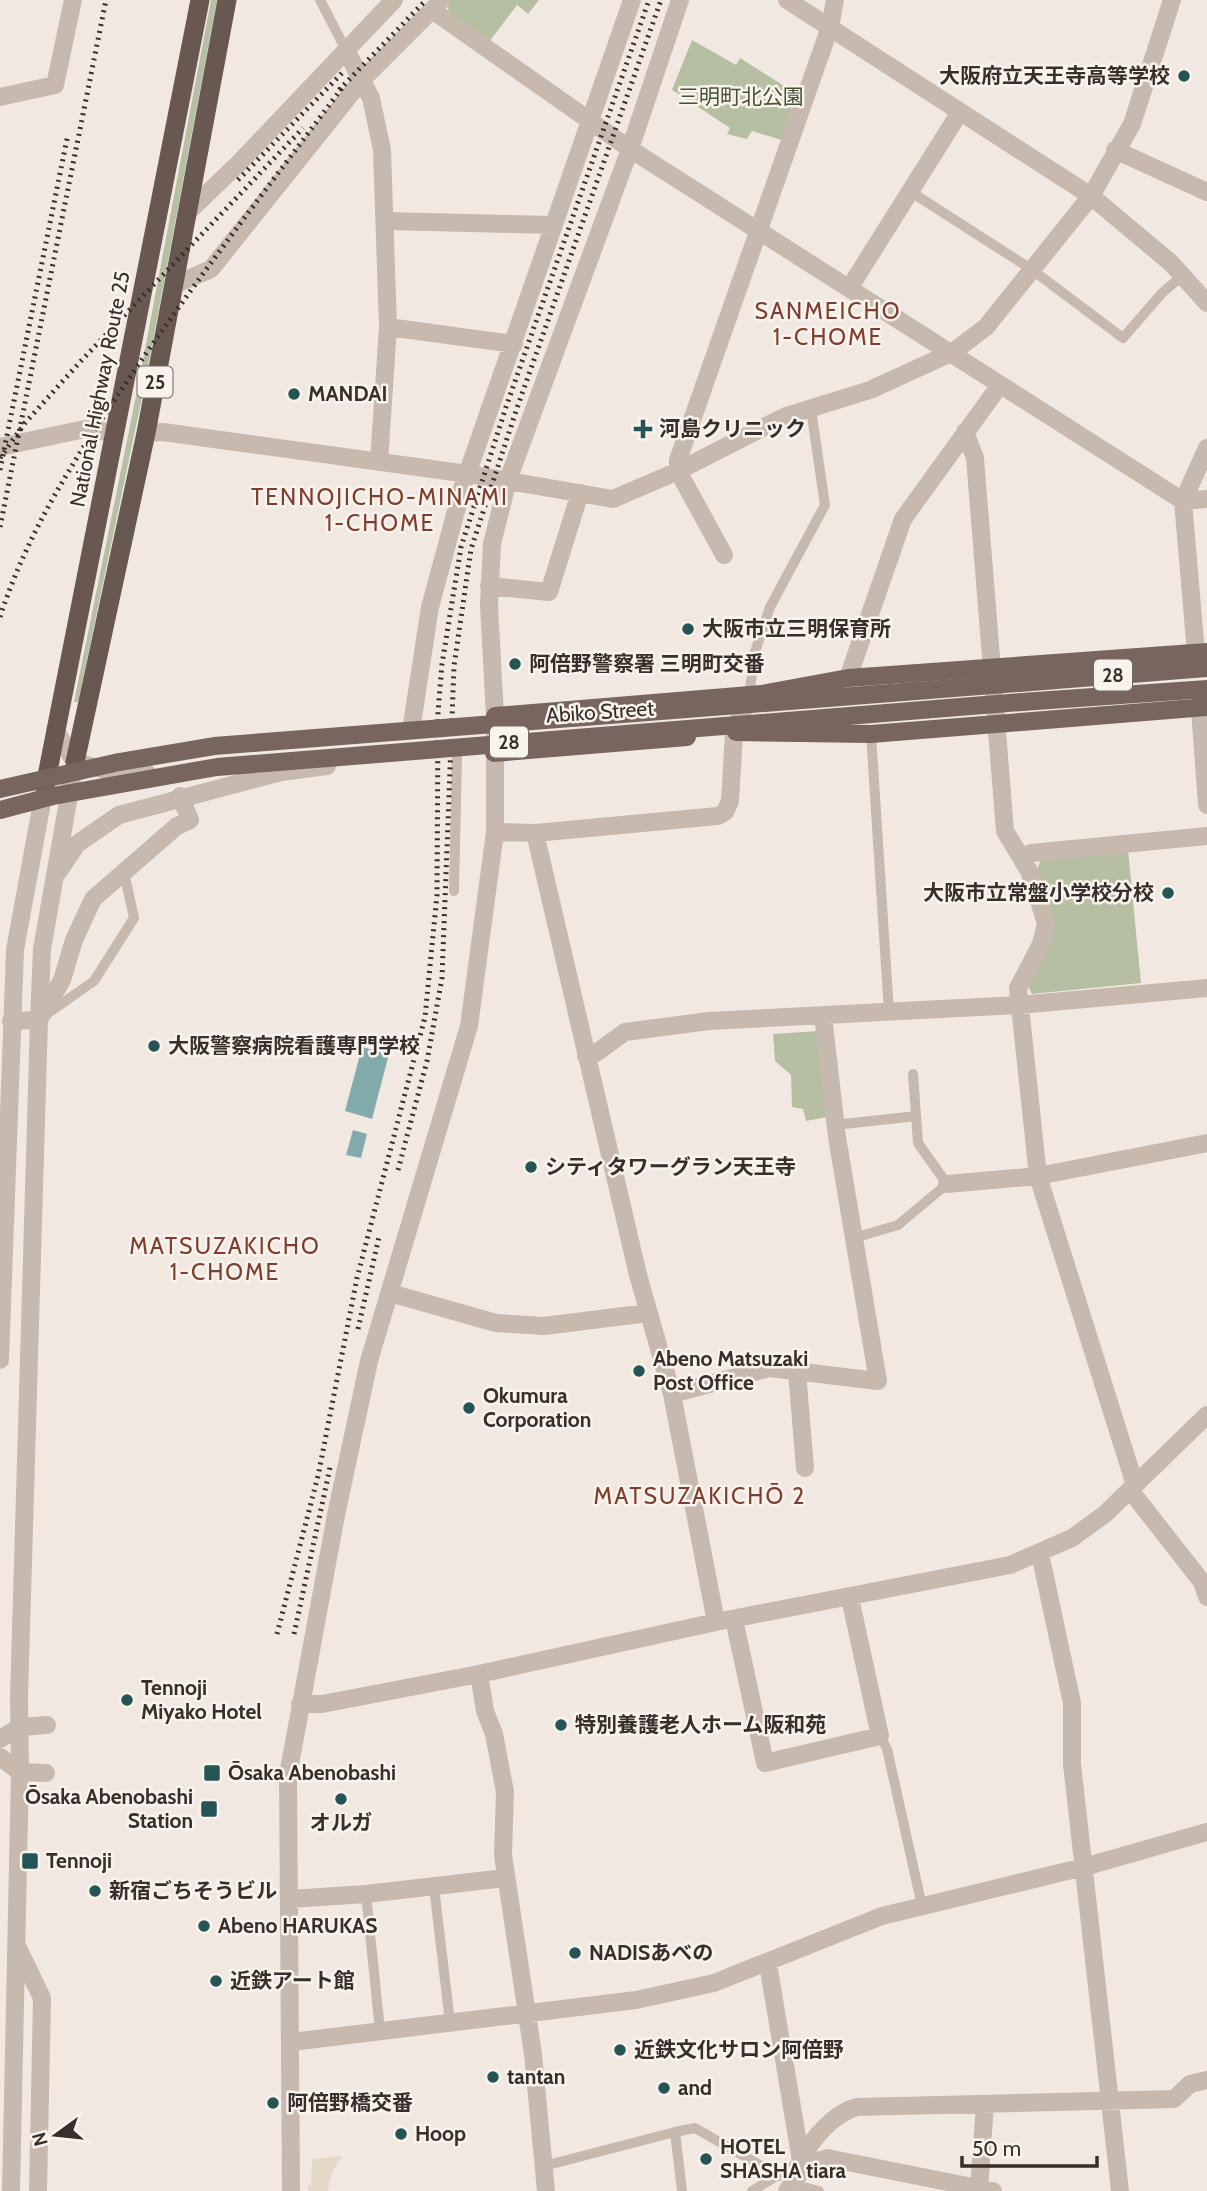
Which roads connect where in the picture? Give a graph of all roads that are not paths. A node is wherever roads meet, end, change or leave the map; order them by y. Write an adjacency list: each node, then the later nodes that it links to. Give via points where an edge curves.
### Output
1 (73, 0): 15 (street, via 55,85)
2 (200, 0): 38 (highway, National Highway Route 25 / 25)
3 (227, 0): 23 (highway, 25)
4 (320, 0): 13 (lane)
5 (394, 0): 13 (street)
6 (632, 0): 17 (street)
7 (680, 0): 18 (street)
8 (787, 0): 12 (street)
9 (835, 0): 12 (street)
10 (1172, 0): 19 (street, via 1132,124)
11 (437, 5): 14 (street); 17 (street)
12 (830, 27): 16 (street); 26 (street)
13 (346, 50): 14 (street); 23 (street)
14 (362, 80): 24 (street, via 371,98 382,150); 29 (street, via 211,269)
15 (0, 97)
16 (960, 112): 20 (street); 22 (street)
17 (590, 121): 18 (street); 25 (street)
18 (630, 149): 26 (street); 45 (street)
19 (1115, 150): 21 (street); 22 (street)
20 (911, 192): 27 (lane); 30 (street)
21 (1207, 192)
22 (1091, 196): 27 (street); 28 (street)
23 (188, 212): 29 (highway, 25)
24 (387, 221): 25 (street); 32 (street)
25 (554, 225): 33 (street)
26 (760, 232): 30 (street); 43 (street, via 678,460)
27 (1031, 269): 28 (lane, via 1123,338); 34 (street, via 986,327)
28 (1182, 276): 31 (street)
29 (174, 285): 39 (highway, 25)
30 (850, 287): 34 (street)
31 (1207, 303)
32 (388, 327): 33 (street); 42 (street)
33 (514, 344): 44 (street)
34 (953, 352): 35 (street); 36 (street, via 870,390)
35 (1000, 384): 37 (street); 48 (street)
36 (811, 409): 43 (street, via 786,416); 56 (lane, via 825,505 770,607 755,652)
37 (965, 432): 52 (street, via 975,458); 54 (street, via 903,519)
38 (115, 433): 40 (street, via 85,429); 61 (highway, National Highway Route 25 / 25)
39 (146, 433): 42 (street); 66 (highway, 25)
40 (0, 447)
41 (1207, 448): 48 (street)
42 (379, 463): 44 (street)
43 (678, 471): 46 (street, via 613,499); 49 (street)
44 (468, 474): 45 (street); 59 (street, via 430,607)
45 (508, 480): 46 (street); 50 (street, via 492,544)
46 (580, 493): 50 (street, via 549,592)
47 (1207, 499): 48 (street)
48 (1183, 501): 51 (street)
49 (724, 555)
50 (489, 586): 58 (street)
51 (1202, 652): 52 (main road)
52 (992, 666): 54 (main road); 60 (street)
53 (1207, 668): 69 (main road, Abiko Street / 28, bridge, via 214,746)
54 (848, 678): 56 (main road)
55 (1207, 689): 72 (main road, Abiko Street / 28, bridge, via 217,767)
56 (749, 696): 58 (main road); 62 (street)
57 (1203, 708): 60 (main road); 71 (street)
58 (495, 716): 59 (street); 64 (street)
59 (412, 724): 66 (street)
60 (996, 725): 63 (main road); 76 (street, via 1005,831)
61 (55, 730): 66 (street); 68 (highway, National Highway Route 25 / 25)
62 (734, 733): 63 (main road); 64 (main road); 74 (street, via 730,801 718,816)
63 (871, 734): 82 (lane)
64 (494, 753): 65 (street); 73 (street)
65 (457, 756): 67 (street); 79 (lane)
66 (75, 762): 67 (street, via 125,775); 68 (street); 78 (street)
67 (281, 772): 70 (street)
68 (45, 786): 85 (street, via 15,950)
69 (0, 789)
70 (180, 796): 77 (street, via 190,820); 78 (street, via 119,814 77,844)
71 (1207, 805)
72 (0, 810)
73 (495, 832): 74 (street); 94 (street, via 469,1026)
74 (535, 833): 86 (street)
75 (1207, 836): 76 (street, via 1031,853)
76 (1021, 858): 81 (street, via 1038,891 1046,923 1041,944 1018,988)
77 (124, 872): 84 (street, via 93,899 62,980); 84 (lane, via 134,918 94,981)
78 (56, 876): 84 (street, via 42,949)
79 (454, 891)
80 (1207, 988): 81 (street)
81 (1019, 1005): 82 (street); 91 (street)
82 (889, 1012): 83 (street)
83 (823, 1016): 86 (street, via 709,1021 625,1032); 89 (street)
84 (38, 1020): 85 (street); 110 (street)
85 (11, 1021): 96 (street)
86 (586, 1056): 95 (street)
87 (913, 1074): 88 (lane)
88 (916, 1116): 89 (lane); 92 (lane, via 918,1143)
89 (835, 1125): 93 (street)
90 (1207, 1143): 91 (street)
91 (1038, 1176): 92 (street); 101 (street)
92 (947, 1184): 93 (lane, via 898,1225)
93 (854, 1238): 97 (street, via 878,1381)
94 (390, 1293): 95 (street, via 496,1323 544,1326); 108 (street, via 366,1374)
95 (649, 1313): 98 (street)
96 (0, 1360)
97 (797, 1372): 98 (street, via 769,1368); 100 (street)
98 (672, 1394): 106 (street)
99 (1207, 1415): 101 (street)
100 (805, 1468)
101 (1132, 1488): 102 (street, via 1072,1538); 103 (street, via 1202,1582)
102 (1040, 1554): 104 (street, via 1010,1565); 117 (street, via 1072,1703 1072,1764)
103 (1207, 1597)
104 (850, 1598): 105 (street); 111 (street)
105 (734, 1619): 106 (street); 111 (street, via 765,1763)
106 (716, 1622): 107 (street)
107 (478, 1674): 108 (street, via 322,1704); 118 (street, via 505,1792)
108 (300, 1703): 121 (street, via 288,1775)
109 (47, 1725): 110 (street)
110 (20, 1727): 112 (street); 114 (street)
111 (880, 1736): 122 (lane, via 887,1749)
112 (0, 1740)
113 (0, 1757): 114 (street)
114 (20, 1772): 115 (street); 123 (street)
115 (46, 1773)
116 (1207, 1832): 117 (street)
117 (1084, 1867): 122 (street); 130 (street)
118 (505, 1878): 119 (street); 125 (street)
119 (434, 1887): 120 (street); 126 (lane)
120 (366, 1894): 121 (street); 127 (lane)
121 (290, 1899): 128 (street)
122 (922, 1906): 124 (street, via 882,1916)
123 (17, 1945): 135 (street, via 43,1998); 138 (street)
124 (768, 1964): 125 (street, via 714,1983 662,1994); 133 (street)
125 (528, 2014): 126 (street); 134 (street)
126 (450, 2022): 127 (street)
127 (380, 2031): 128 (street)
128 (292, 2042): 141 (street)
129 (1207, 2080): 130 (street, via 1190,2084 1174,2099)
130 (1108, 2100): 131 (street); 146 (street)
131 (985, 2104): 133 (street, via 842,2111); 137 (street)
132 (675, 2132): 134 (lane); 136 (lane, via 695,2128); 143 (lane)
133 (801, 2161): 136 (street, via 799,2174); 137 (street, via 827,2158)
134 (544, 2166): 142 (street)
135 (38, 2170): 139 (street); 140 (street)
136 (786, 2184): 144 (lane); 145 (lane)
137 (986, 2190)
138 (11, 2191)
139 (26, 2191)
140 (38, 2191)
141 (291, 2191)
142 (546, 2191)
143 (682, 2191)
144 (752, 2191)
145 (819, 2191)
146 (1120, 2191)

